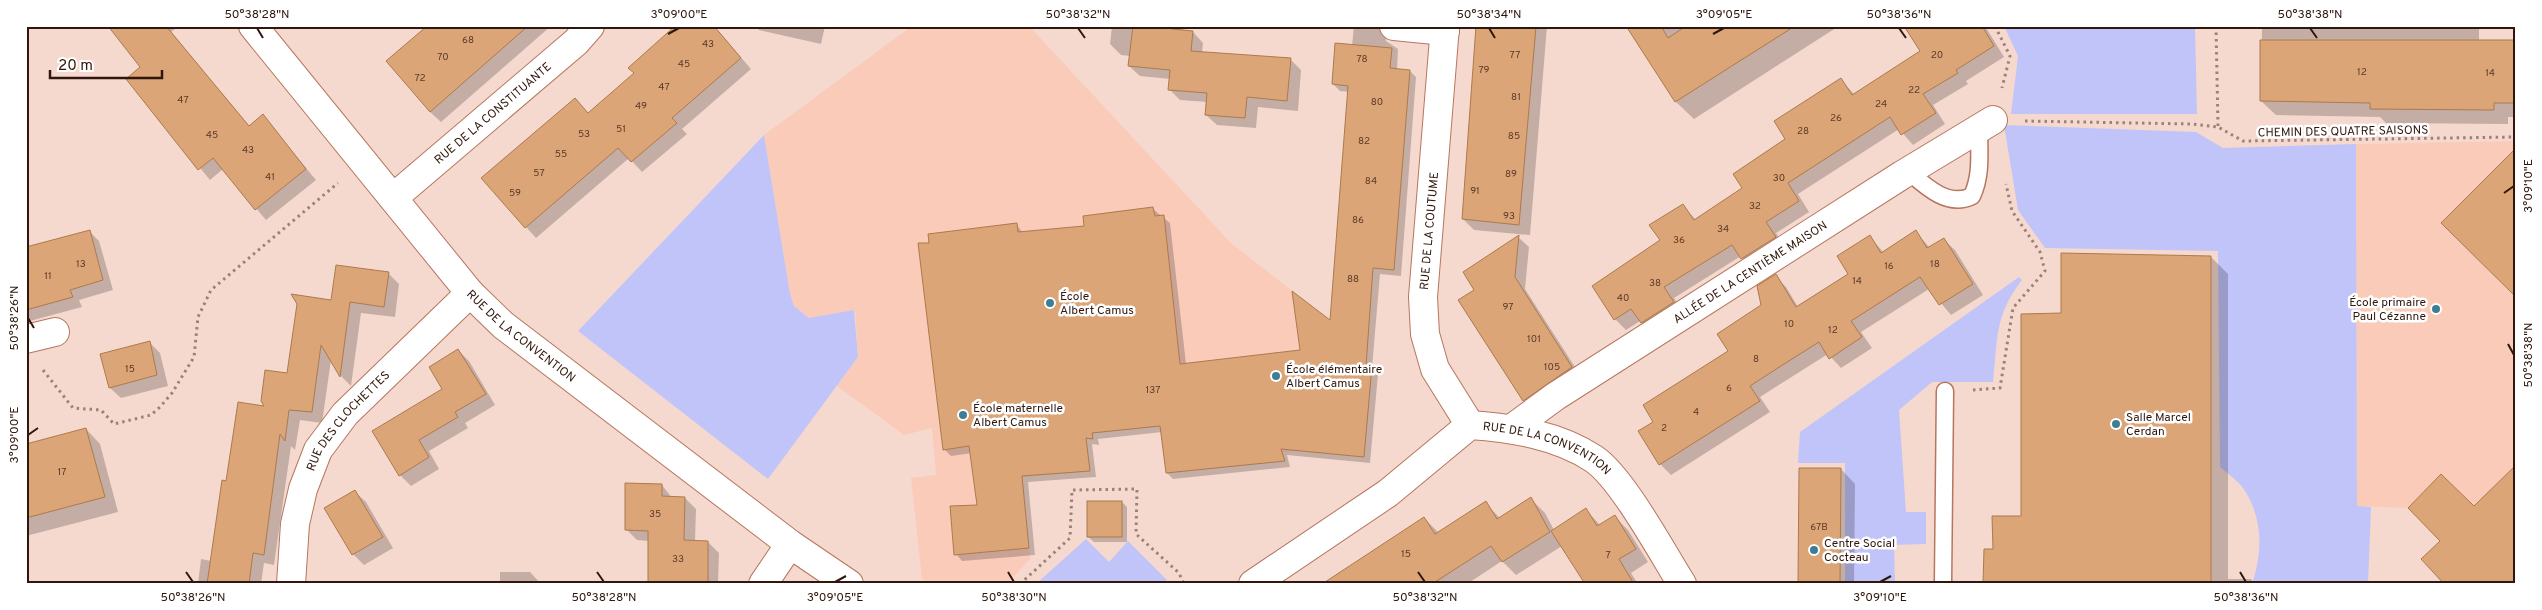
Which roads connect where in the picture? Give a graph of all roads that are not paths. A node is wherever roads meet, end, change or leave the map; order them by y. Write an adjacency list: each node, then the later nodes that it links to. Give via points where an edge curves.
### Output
1 (253, 26): 7 (street, RUE DE LA CONVENTION)
2 (590, 26): 7 (street, RUE DE LA CONSTITUANTE, via 576,42)
3 (1394, 26): 4 (street)
4 (1445, 28): 12 (street, RUE DE LA COUTUME, via 1423,298 1424,325 1435,369)
5 (1986, 124): 6 (street, ALLÉE DE LA CENTIÈME MAISON); 6 (lane, via 1977,187 1972,196 1956,200 1943,196 1930,190)
6 (1908, 171): 13 (street, ALLÉE DE LA CENTIÈME MAISON, via 1556,396)
7 (393, 198): 8 (street, RUE DE LA CONVENTION)
8 (470, 293): 14 (street, RUE DE LA CONVENTION, via 513,334); 15 (street, RUE DES CLOCHETTES, via 345,414 318,450 303,489 295,524)
9 (55, 332): 10 (street)
10 (26, 339)
11 (1945, 391): 20 (lane)
12 (1470, 425): 13 (street, RUE DE LA CONVENTION); 18 (street, RUE DE LA CONVENTION, via 1388,493)
13 (1511, 429): 19 (street, RUE DE LA CONVENTION, via 1568,444 1595,459 1614,478)
14 (790, 544): 16 (street); 17 (street, RUE DE LA CONVENTION)
15 (292, 584)
16 (763, 584)
17 (849, 584)
18 (1253, 584)
19 (1682, 584)
20 (1943, 584)

